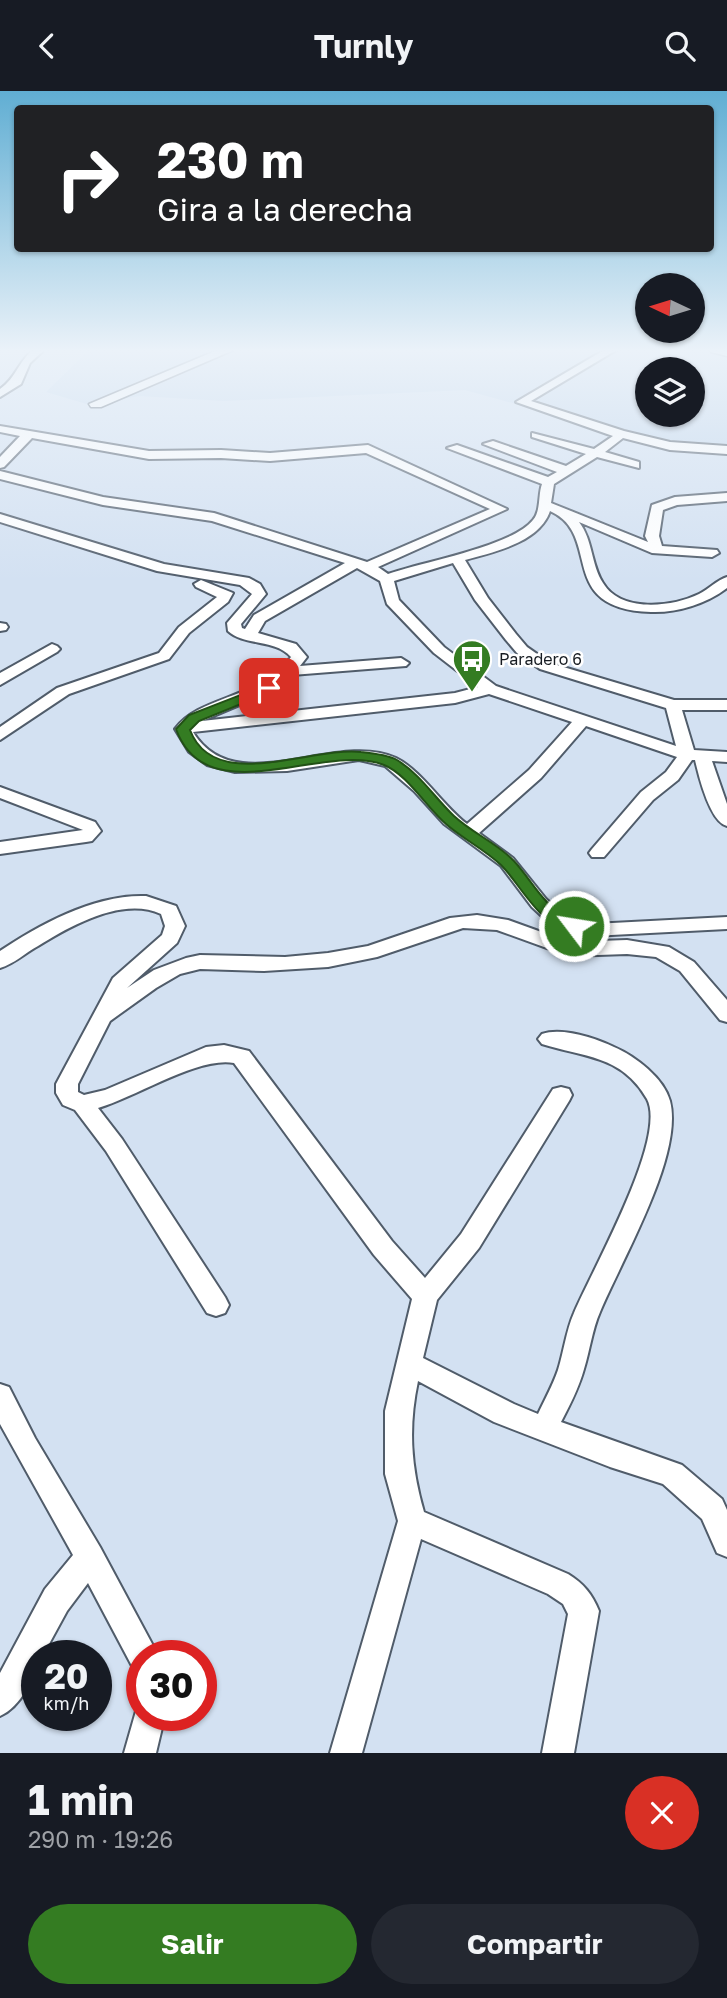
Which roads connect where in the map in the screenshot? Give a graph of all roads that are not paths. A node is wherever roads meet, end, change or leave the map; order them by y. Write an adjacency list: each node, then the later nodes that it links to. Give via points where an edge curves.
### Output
1 (595, 427): 5 (street)
2 (0, 429): 3 (street)
3 (30, 433): 10 (street); 22 (street, via 149,455 283,457 368,449 500,509)
4 (536, 435): 9 (street)
5 (620, 435): 8 (street, via 670,446); 9 (street)
6 (489, 444): 12 (street)
7 (453, 448): 14 (street)
8 (727, 450)
9 (593, 454): 11 (street); 12 (street)
10 (0, 464)
11 (635, 465)
12 (567, 471): 14 (street)
13 (0, 475): 22 (street, via 103,501 214,517)
14 (549, 482): 16 (street)
15 (727, 497): 19 (street, via 683,500 657,508 652,536)
16 (546, 505): 17 (street); 21 (street, via 537,525 525,532)
17 (572, 517): 19 (street); 25 (street, via 589,571 608,600 617,605 643,610 690,603 714,593)
18 (0, 518): 23 (street)
19 (657, 550): 20 (street)
20 (712, 554)
21 (456, 557): 24 (street); 32 (street, via 511,637 545,666)
22 (361, 565): 24 (street); 26 (street, via 259,618)
23 (162, 568): 26 (street, via 244,581 255,587 259,594 233,627); 36 (street, via 177,578 226,593 184,630 164,656 63,691)
24 (387, 579): 31 (street, via 392,601 439,650)
25 (727, 581)
26 (249, 636): 29 (street, via 291,647 299,657)
27 (52, 649): 30 (street)
28 (401, 663): 29 (street)
29 (290, 671): 35 (street, via 269,688 194,718)
30 (0, 680)
31 (490, 689): 34 (street); 35 (street, via 455,698)
32 (673, 705): 33 (street); 37 (street)
33 (727, 705)
34 (583, 720): 37 (street); 41 (street, via 535,774)
35 (183, 729): 41 (street, via 199,754 224,767 276,766 359,755 391,762)
36 (0, 735)
37 (695, 756): 38 (street); 40 (street); 43 (street, via 656,787)
38 (727, 757)
39 (0, 792): 42 (street, via 92,831 86,837)
40 (727, 821)
41 (468, 832): 44 (street, via 507,862 553,916 574,926 612,931)
42 (6, 846)
43 (598, 853)
44 (727, 923)
45 (0, 961): 47 (street, via 31,941 113,905 140,901 169,909 174,926 170,938 120,983)
46 (727, 1015): 47 (street, via 696,973 663,953 627,947 568,949 495,923 475,921 369,952 310,962 183,965 154,978)
47 (100, 1018): 50 (street, via 67,1084 71,1099)
48 (549, 1039): 55 (street, via 581,1042 618,1055 659,1101 661,1124 656,1153 585,1318 569,1379)
49 (561, 1095): 51 (street, via 470,1241)
50 (83, 1104): 51 (street, via 206,1055 241,1056 383,1248); 52 (street)
51 (425, 1296): 53 (street)
52 (216, 1305)
53 (408, 1363): 55 (street); 56 (street, via 398,1411 399,1474)
54 (0, 1396): 58 (street)
55 (544, 1429): 57 (street, via 673,1475 712,1509)
56 (412, 1521): 63 (street); 64 (street, via 558,1584 573,1594 584,1611)
57 (727, 1543)
58 (90, 1557): 59 (street); 60 (street, via 56,1600)
59 (134, 1640)
60 (0, 1700)
61 (145, 1731): 62 (street)
62 (139, 1753)
63 (346, 1753)
64 (558, 1753)

